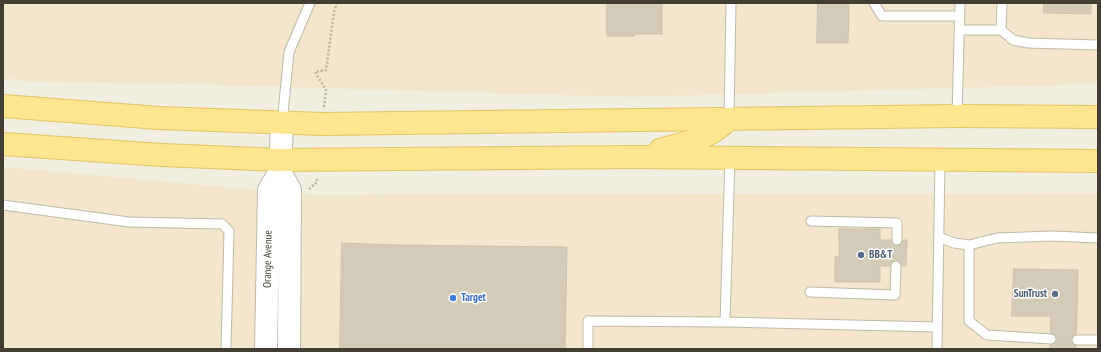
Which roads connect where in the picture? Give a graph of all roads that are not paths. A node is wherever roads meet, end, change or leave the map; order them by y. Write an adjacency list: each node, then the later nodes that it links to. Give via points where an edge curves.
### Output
1 (310, 3): 14 (lane, via 289,52)
2 (731, 3): 13 (lane)
3 (874, 3): 6 (lane, via 882,16)
4 (960, 3): 6 (lane)
5 (1002, 3): 8 (lane)
6 (960, 16): 7 (lane)
7 (960, 30): 8 (lane); 12 (lane)
8 (1001, 30): 9 (lane, via 1013,40 1028,44)
9 (1098, 45)
10 (3, 106): 14 (main road, via 159,118)
11 (1092, 114): 12 (main road)
12 (957, 116): 13 (main road)
13 (729, 119): 14 (main road); 16 (main road, via 718,130 700,139)
14 (282, 123): 21 (street, Orange Avenue)
15 (3, 144): 21 (main road)
16 (634, 157): 17 (main road); 21 (main road)
17 (730, 158): 18 (main road); 31 (lane)
18 (940, 160): 19 (main road); 25 (lane)
19 (1075, 160): 20 (main road); 22 (main road)
20 (1098, 160)
21 (280, 166): 37 (street, Orange Avenue, via 270,190); 38 (street, Orange Avenue, via 290,190)
22 (1098, 172)
23 (3, 205): 36 (lane, via 129,222 222,224 229,231)
24 (811, 221): 27 (lane, via 897,223)
25 (939, 238): 28 (lane); 32 (lane)
26 (1098, 238): 28 (lane, via 997,238)
27 (897, 240)
28 (969, 245): 33 (lane, via 969,321 987,334)
29 (896, 266): 30 (lane, via 896,295)
30 (810, 292)
31 (725, 322): 32 (lane); 39 (lane, via 588,321)
32 (937, 327): 40 (lane)
33 (1050, 339)
34 (1077, 340): 35 (lane)
35 (1098, 340)
36 (226, 349)
37 (266, 349)
38 (289, 349)
39 (588, 349)
40 (937, 349)

